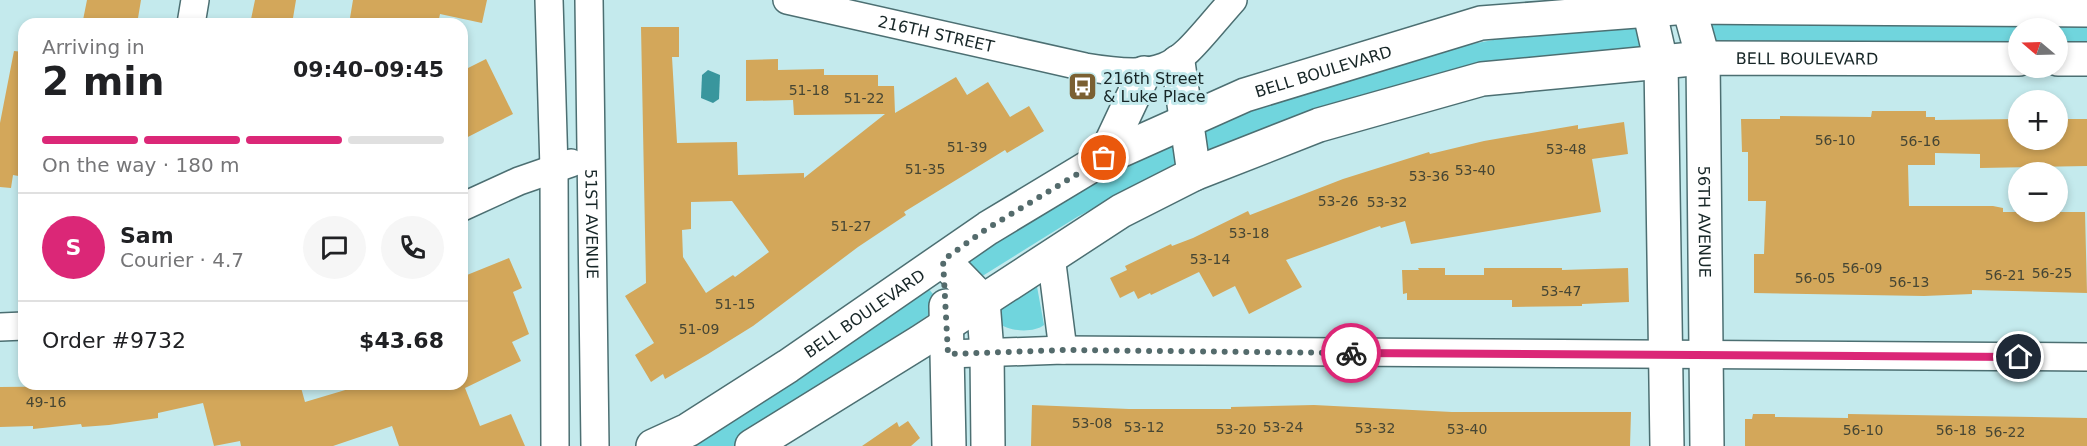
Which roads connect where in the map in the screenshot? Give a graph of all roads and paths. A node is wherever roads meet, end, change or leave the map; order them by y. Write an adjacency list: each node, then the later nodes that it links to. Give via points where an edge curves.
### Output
1 (195, 0): 9 (street)
2 (549, 0): 20 (street)
3 (589, 0): 18 (street, 51ST AVENUE)
4 (787, 0): 16 (street, 216TH STREET, via 1085,67)
5 (1233, 0): 14 (street)
6 (1687, 3): 7 (street, BELL BOULEVARD); 8 (street, BELL BOULEVARD); 10 (street, 56TH AVENUE)
7 (1648, 5): 15 (street); 17 (street, BELL BOULEVARD, via 1481,23 1245,95)
8 (2087, 10)
9 (192, 18)
10 (1703, 58): 11 (street, BELL BOULEVARD); 15 (street, BELL BOULEVARD); 32 (street, 56TH AVENUE)
11 (2008, 58)
12 (2068, 58): 13 (street)
13 (2087, 58)
14 (1178, 62): 16 (street, 216TH STREET); 17 (street)
15 (1661, 62): 21 (street, BELL BOULEVARD, via 1482,79 1318,125); 31 (street)
16 (1144, 73): 19 (street)
17 (1186, 122): 19 (street, BELL BOULEVARD); 21 (street)
18 (592, 157): 20 (street); 35 (street, 51ST AVENUE)
19 (1104, 158): 24 (street, BELL BOULEVARD)
20 (554, 169): 22 (street); 34 (street)
21 (1194, 174): 23 (street, BELL BOULEVARD, via 1121,211)
22 (468, 205)
23 (1051, 255): 25 (street, BELL BOULEVARD); 29 (street)
24 (943, 260): 25 (street); 28 (street); 36 (street, BELL BOULEVARD, via 788,366 688,430)
25 (983, 301): 28 (street, BELL BOULEVARD); 30 (street)
26 (18, 326): 27 (street)
27 (0, 327)
28 (948, 339): 30 (street); 37 (street, BELL BOULEVARD); 38 (street)
29 (1063, 350): 30 (street); 31 (street)
30 (987, 352): 39 (street)
31 (1666, 355): 32 (street); 40 (street)
32 (1706, 355): 33 (street); 41 (street, 56TH AVENUE)
33 (2087, 357)
34 (555, 446)
35 (595, 446)
36 (653, 446)
37 (752, 446)
38 (949, 446)
39 (988, 446)
40 (1667, 446)
41 (1707, 446)

